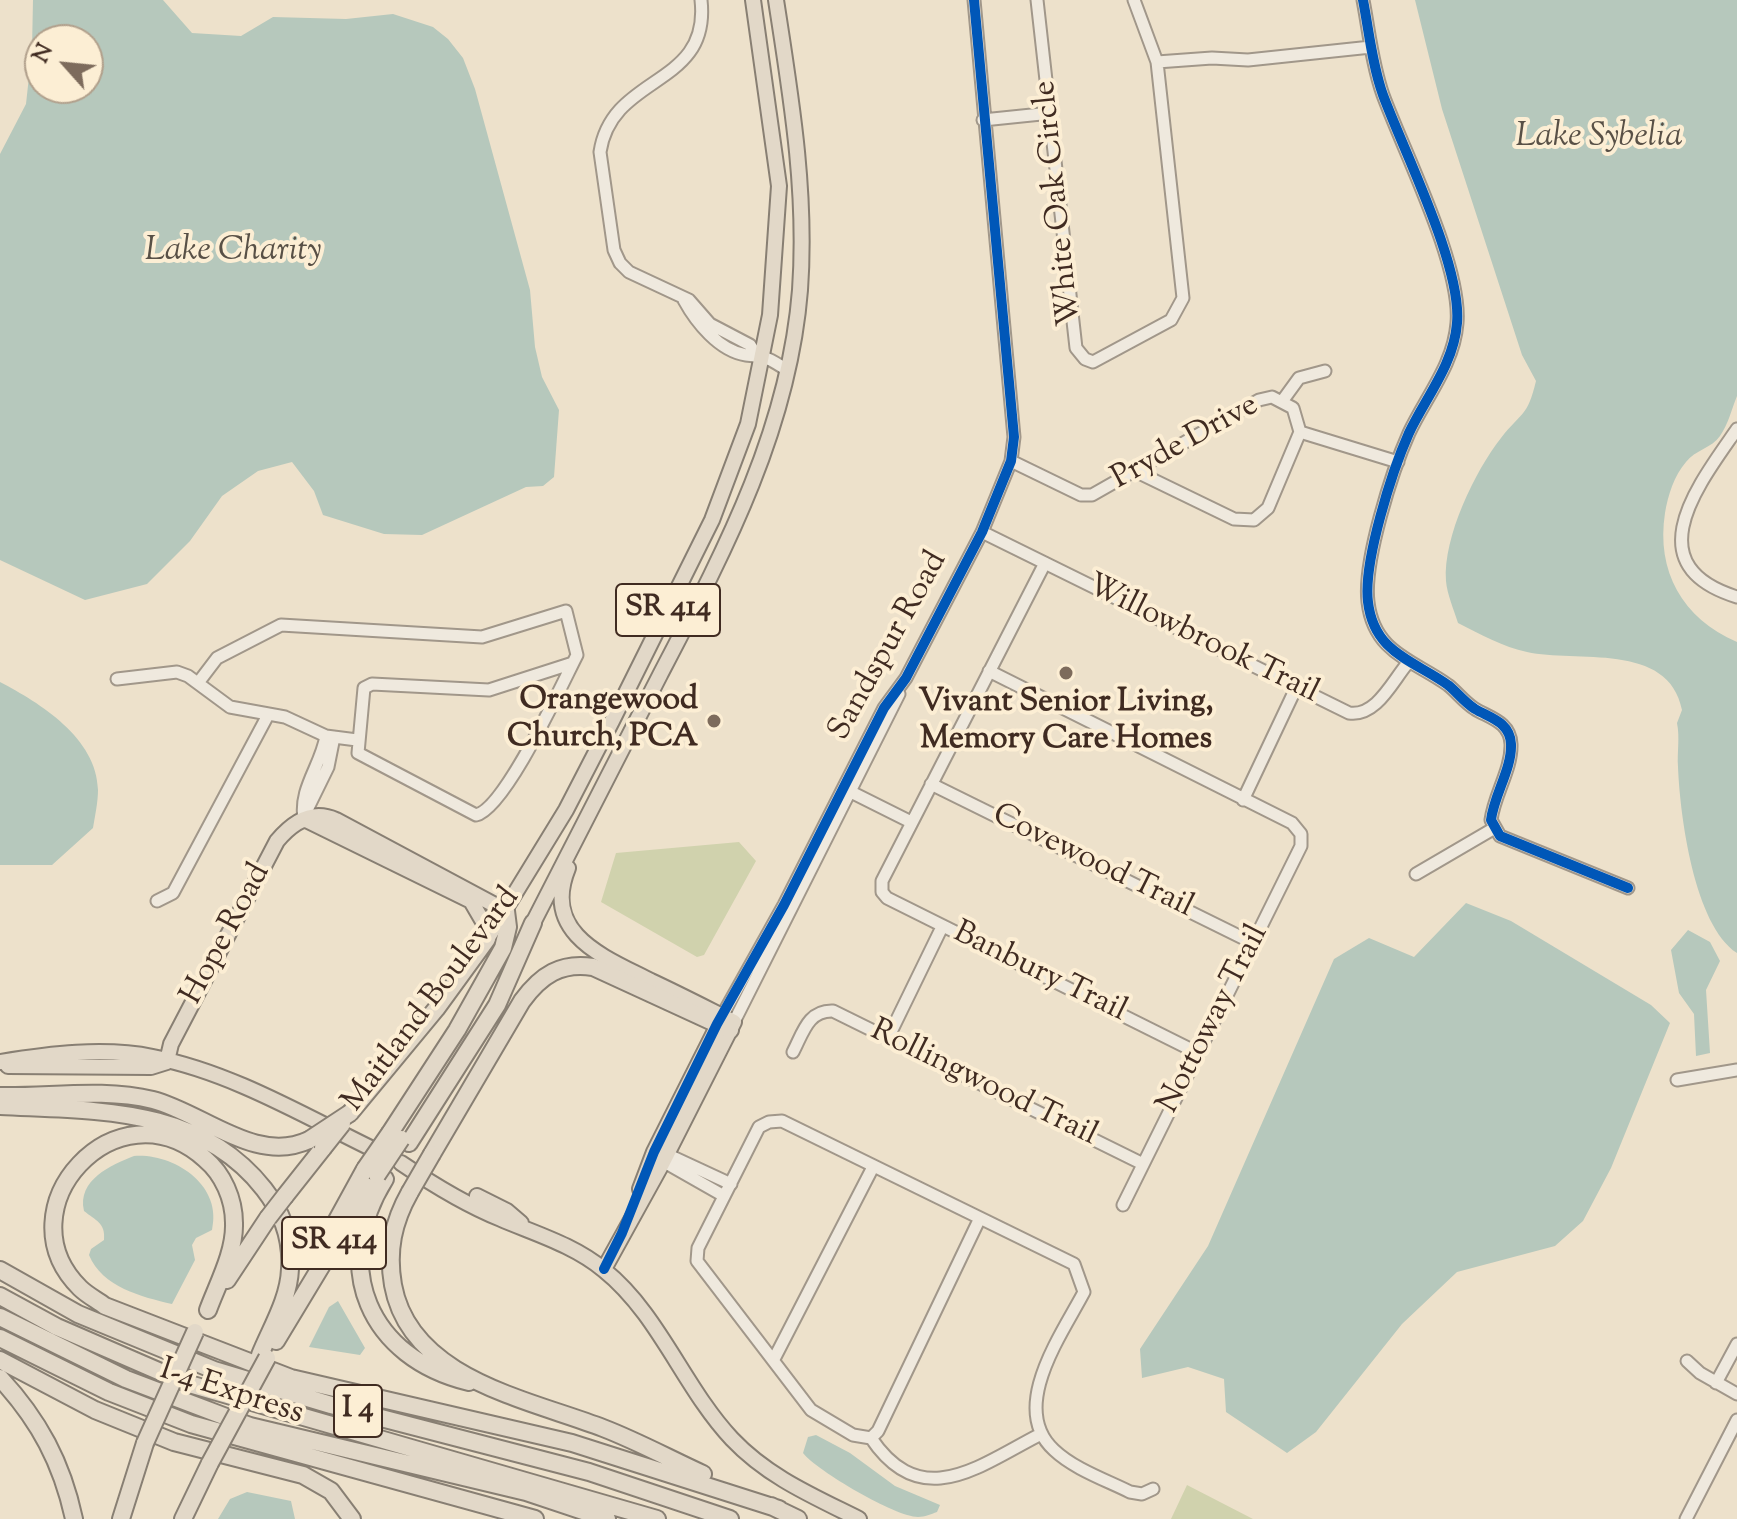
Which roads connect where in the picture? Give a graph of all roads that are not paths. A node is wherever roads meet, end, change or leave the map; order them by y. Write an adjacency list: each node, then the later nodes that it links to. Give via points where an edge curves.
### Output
1 (701, 0): 12 (street, via 698,37 691,51 661,80 632,94 602,137 614,250 629,272 682,296 704,330 747,355)
2 (753, 0): 12 (main road, Maitland Boulevard / SR 414, via 779,186 773,293)
3 (776, 0): 13 (main road, Maitland Boulevard, via 799,139 803,213)
4 (974, 0): 11 (street, Sandspur Road)
5 (1037, 0): 10 (street, White Oak Circle)
6 (1134, 0): 9 (street, White Oak Circle)
7 (1363, 0): 8 (street)
8 (1371, 47): 9 (street, via 1248,60); 20 (street, via 1382,92 1438,235 1458,320 1449,358)
9 (1157, 62): 10 (street, White Oak Circle, via 1183,298 1171,320 1093,362 1076,348)
10 (1051, 113): 11 (street)
11 (983, 120): 19 (street, Sandspur Road, via 1014,437)
12 (760, 354): 13 (street); 14 (street); 44 (main road, Maitland Boulevard / SR 414, via 742,446 712,520 577,790)
13 (791, 354): 14 (main road, Maitland Boulevard)
14 (787, 370): 35 (main road, Maitland Boulevard / SR 414, via 767,446 735,528)
15 (1325, 371): 16 (street, via 1299,378)
16 (1283, 400): 18 (street, Pryde Drive, via 1293,408); 21 (street, Pryde Drive, via 1259,400)
17 (1737, 429): 24 (street, via 1697,484 1682,538 1687,565 1698,577)
18 (1300, 432): 20 (street); 21 (street, via 1268,508 1254,520 1234,519)
19 (1011, 461): 21 (street, Pryde Drive, via 1081,495 1103,491); 22 (street, Sandspur Road)
20 (1398, 462): 26 (street, via 1366,585 1374,627)
21 (1135, 471)
22 (982, 532): 23 (street, Willowbrook Trail); 36 (street, Sandspur Road)
23 (1045, 563): 27 (street); 30 (street, Willowbrook Trail)
24 (1737, 597)
25 (573, 663): 29 (street, via 579,648 566,611 482,637 281,625 217,658); 33 (street, via 489,690 372,684 361,694); 33 (street, via 526,752 481,814 469,813 363,758)
26 (1407, 664): 30 (street, Willowbrook Trail, via 1360,715); 40 (street, via 1451,687 1475,709 1494,717 1509,735 1509,755 1492,808)
27 (989, 671): 34 (street); 37 (street)
28 (117, 679): 29 (street, via 177,672)
29 (198, 683): 31 (street, via 230,707)
30 (1296, 688): 37 (street)
31 (268, 715): 32 (street); 43 (street, via 173,893)
32 (330, 737): 33 (street); 38 (street, via 328,767)
33 (357, 740)
34 (931, 784): 39 (street); 48 (street, Covewood Trail)
35 (602, 787): 45 (main road, Maitland Boulevard / SR 414); 49 (main road, via 565,876 566,921 600,955)
36 (848, 790): 39 (street); 49 (street, Sandspur Road); 49 (street, Sandspur Road, via 791,910)
37 (1243, 800): 48 (street, Nottoway Trail, via 1292,823 1301,834 1301,846)
38 (304, 817): 44 (main road, via 336,820); 47 (main road, via 471,901); 53 (main road, Hope Road, via 277,841 171,1044)
39 (911, 822): 46 (street, Banbury Trail, via 882,881 882,892)
40 (1493, 829): 41 (street); 42 (street, via 1509,842)
41 (1416, 874)
42 (1628, 888)
43 (157, 901)
44 (506, 911): 47 (main road, Maitland Boulevard / SR 414); 59 (highway, via 503,948)
45 (533, 923): 59 (highway, Maitland Boulevard / SR 414, via 465,1045)
46 (942, 927): 50 (street); 52 (street, Banbury Trail)
47 (487, 939): 60 (highway, Maitland Boulevard / SR 414, bridge, via 350,1113)
48 (1253, 943): 52 (street, Nottoway Trail)
49 (726, 1023): 61 (main road, Sandspur Road); 84 (highway, bridge, via 579,965 553,970 522,1001 410,1192 391,1249 399,1309 414,1335 437,1358)
50 (888, 1038): 51 (street, Rollingwood Trail, via 833,1011 821,1011 811,1018); 63 (street, Rollingwood Trail)
51 (793, 1052)
52 (1198, 1053): 63 (street, Nottoway Trail)
53 (167, 1061): 54 (main road, via 151,1067); 71 (main road, via 220,1077 401,1163)
54 (0, 1064)
55 (1737, 1070): 56 (street)
56 (1677, 1080)
57 (0, 1096): 60 (highway, via 121,1094 185,1109 264,1147)
58 (0, 1106): 78 (highway, via 167,1121 219,1147 252,1174 280,1213 290,1247 289,1282)
59 (400, 1138): 65 (highway, Maitland Boulevard / SR 414, bridge)
60 (316, 1144): 74 (highway, Maitland Boulevard / SR 414, bridge)
61 (661, 1156): 62 (street); 66 (street); 71 (main road, Sandspur Road)
62 (693, 1164): 66 (street); 67 (street)
63 (1143, 1164): 69 (street, Nottoway Trail)
64 (873, 1167): 67 (street, via 782,1121 769,1122 759,1127); 70 (street); 79 (street)
65 (376, 1175): 78 (highway, Maitland Boulevard / SR 414); 84 (highway, via 360,1259 376,1319 395,1345 420,1365)
66 (687, 1177): 68 (street)
67 (731, 1184): 68 (street)
68 (724, 1196): 79 (street, via 698,1248 697,1261)
69 (1123, 1205)
70 (979, 1220): 87 (street, via 1074,1264 1081,1277 1084,1292 1037,1394); 88 (street)
71 (604, 1269): 100 (main road, via 732,1439 777,1478)
72 (0, 1270): 98 (highway, I 4, via 78,1314 214,1370 589,1472)
73 (0, 1296): 97 (highway, I-4 Express, via 186,1383)
74 (208, 1310): 90 (highway, via 235,1224 229,1194 215,1167 192,1147 168,1137 129,1136 93,1150 73,1168 60,1191 55,1243 80,1289 105,1306 291,1378 572,1443); 92 (highway, Maitland Boulevard / SR 414, bridge, via 145,1443)
75 (0, 1317): 96 (highway, I-4 Express, via 126,1379 250,1426 526,1492)
76 (0, 1338): 95 (highway, I 4, via 109,1392 191,1424)
77 (1737, 1344): 83 (street)
78 (263, 1357): 93 (highway, Maitland Boulevard / SR 414, bridge)
79 (774, 1359): 88 (street, via 811,1410 853,1435)
80 (0, 1360): 94 (highway, via 95,1410 174,1442 303,1475 331,1491)
81 (1687, 1361): 83 (street)
82 (0, 1378): 91 (highway, via 50,1445)
83 (1716, 1383): 85 (street)
84 (501, 1390): 90 (highway, via 605,1429)
85 (1737, 1394)
86 (1737, 1420): 101 (street)
87 (1041, 1434): 88 (street, via 940,1481 906,1471 882,1455); 89 (street, via 1065,1458 1130,1492)
88 (871, 1438)
89 (1153, 1489)
90 (779, 1509): 99 (highway)
91 (74, 1519)
92 (123, 1519)
93 (185, 1519)
94 (352, 1519)
95 (535, 1519)
96 (607, 1519)
97 (657, 1519)
98 (730, 1519)
99 (798, 1519)
100 (859, 1519)
101 (1686, 1519)

